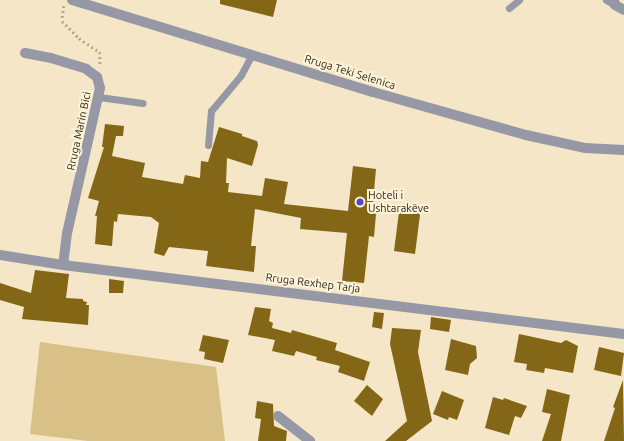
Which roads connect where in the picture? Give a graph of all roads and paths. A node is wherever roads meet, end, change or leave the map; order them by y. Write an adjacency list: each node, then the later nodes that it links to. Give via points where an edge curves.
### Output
1 (66, 0): 9 (path, via 62,21 78,38 100,52)
2 (72, 0): 8 (street, Rruga Teki Selenica)
3 (519, 0): 6 (lane)
4 (606, 0): 5 (lane)
5 (618, 5)
6 (509, 8)
7 (25, 54): 9 (street, Rruga Marin Bici, via 51,58 86,69)
8 (251, 56): 12 (lane, via 240,75 211,111); 13 (street, Rruga Teki Selenica, via 547,141 585,148)
9 (97, 77): 10 (street, Rruga Marin Bici)
10 (99, 98): 11 (lane); 15 (street, Rruga Marin Bici, via 67,233)
11 (143, 103)
12 (208, 145)
13 (624, 150)
14 (0, 255): 15 (street, Rruga Rexhep Tarja)
15 (63, 265): 16 (street, Rruga Rexhep Tarja)
16 (624, 334)
17 (278, 416): 18 (street)
18 (310, 441)

